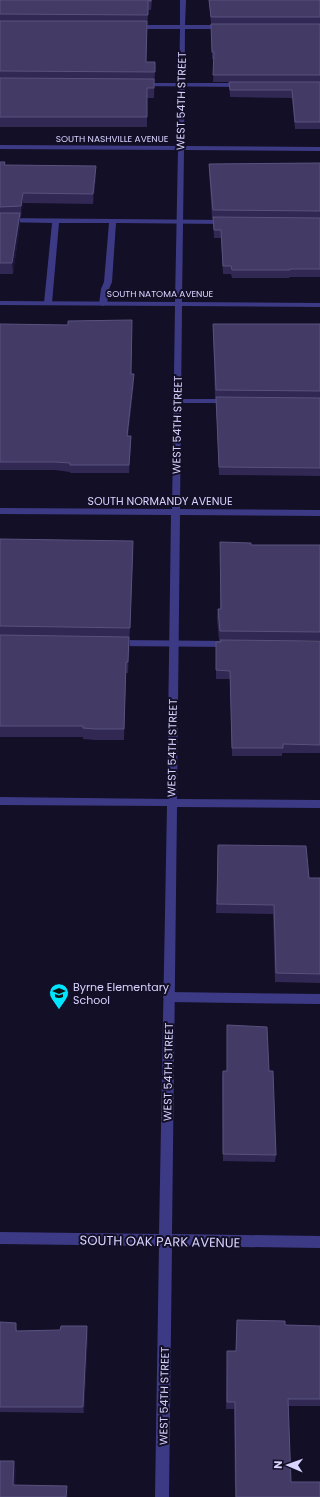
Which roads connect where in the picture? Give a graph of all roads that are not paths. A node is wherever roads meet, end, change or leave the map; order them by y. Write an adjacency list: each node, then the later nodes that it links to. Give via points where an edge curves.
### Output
1 (183, 0): 3 (street, WEST 54TH STREET)
2 (130, 27): 3 (street)
3 (182, 27): 4 (street); 6 (street, WEST 54TH STREET)
4 (228, 28)
5 (135, 85): 6 (street)
6 (182, 85): 7 (street); 9 (street, WEST 54TH STREET)
7 (251, 85)
8 (0, 147): 9 (street, SOUTH NASHVILLE AVENUE)
9 (181, 148): 10 (street, SOUTH NASHVILLE AVENUE); 14 (street, WEST 54TH STREET)
10 (320, 149)
11 (0, 220): 12 (street)
12 (56, 221): 13 (street); 17 (street)
13 (113, 221): 14 (street); 18 (street)
14 (180, 221): 15 (street); 19 (street, WEST 54TH STREET)
15 (237, 222)
16 (0, 303): 17 (street, SOUTH NATOMA AVENUE)
17 (48, 303): 18 (street, SOUTH NATOMA AVENUE)
18 (104, 304): 19 (street, SOUTH NATOMA AVENUE)
19 (178, 304): 20 (street, SOUTH NATOMA AVENUE); 21 (street, WEST 54TH STREET)
20 (320, 305)
21 (177, 400): 22 (street); 24 (street, WEST 54TH STREET)
22 (233, 401)
23 (0, 511): 24 (street, SOUTH NORMANDY AVENUE)
24 (176, 512): 25 (street, SOUTH NORMANDY AVENUE); 27 (street, WEST 54TH STREET)
25 (320, 513)
26 (106, 643): 27 (street)
27 (174, 644): 28 (street); 30 (street, WEST 54TH STREET)
28 (242, 644)
29 (0, 801): 30 (street)
30 (171, 803): 31 (street); 32 (street, WEST 54TH STREET)
31 (320, 804)
32 (169, 997): 33 (street); 35 (street, WEST 54TH STREET)
33 (320, 999)
34 (0, 1238): 35 (street, SOUTH OAK PARK AVENUE)
35 (166, 1241): 36 (street, SOUTH OAK PARK AVENUE); 37 (street, WEST 54TH STREET)
36 (320, 1242)
37 (162, 1497)

